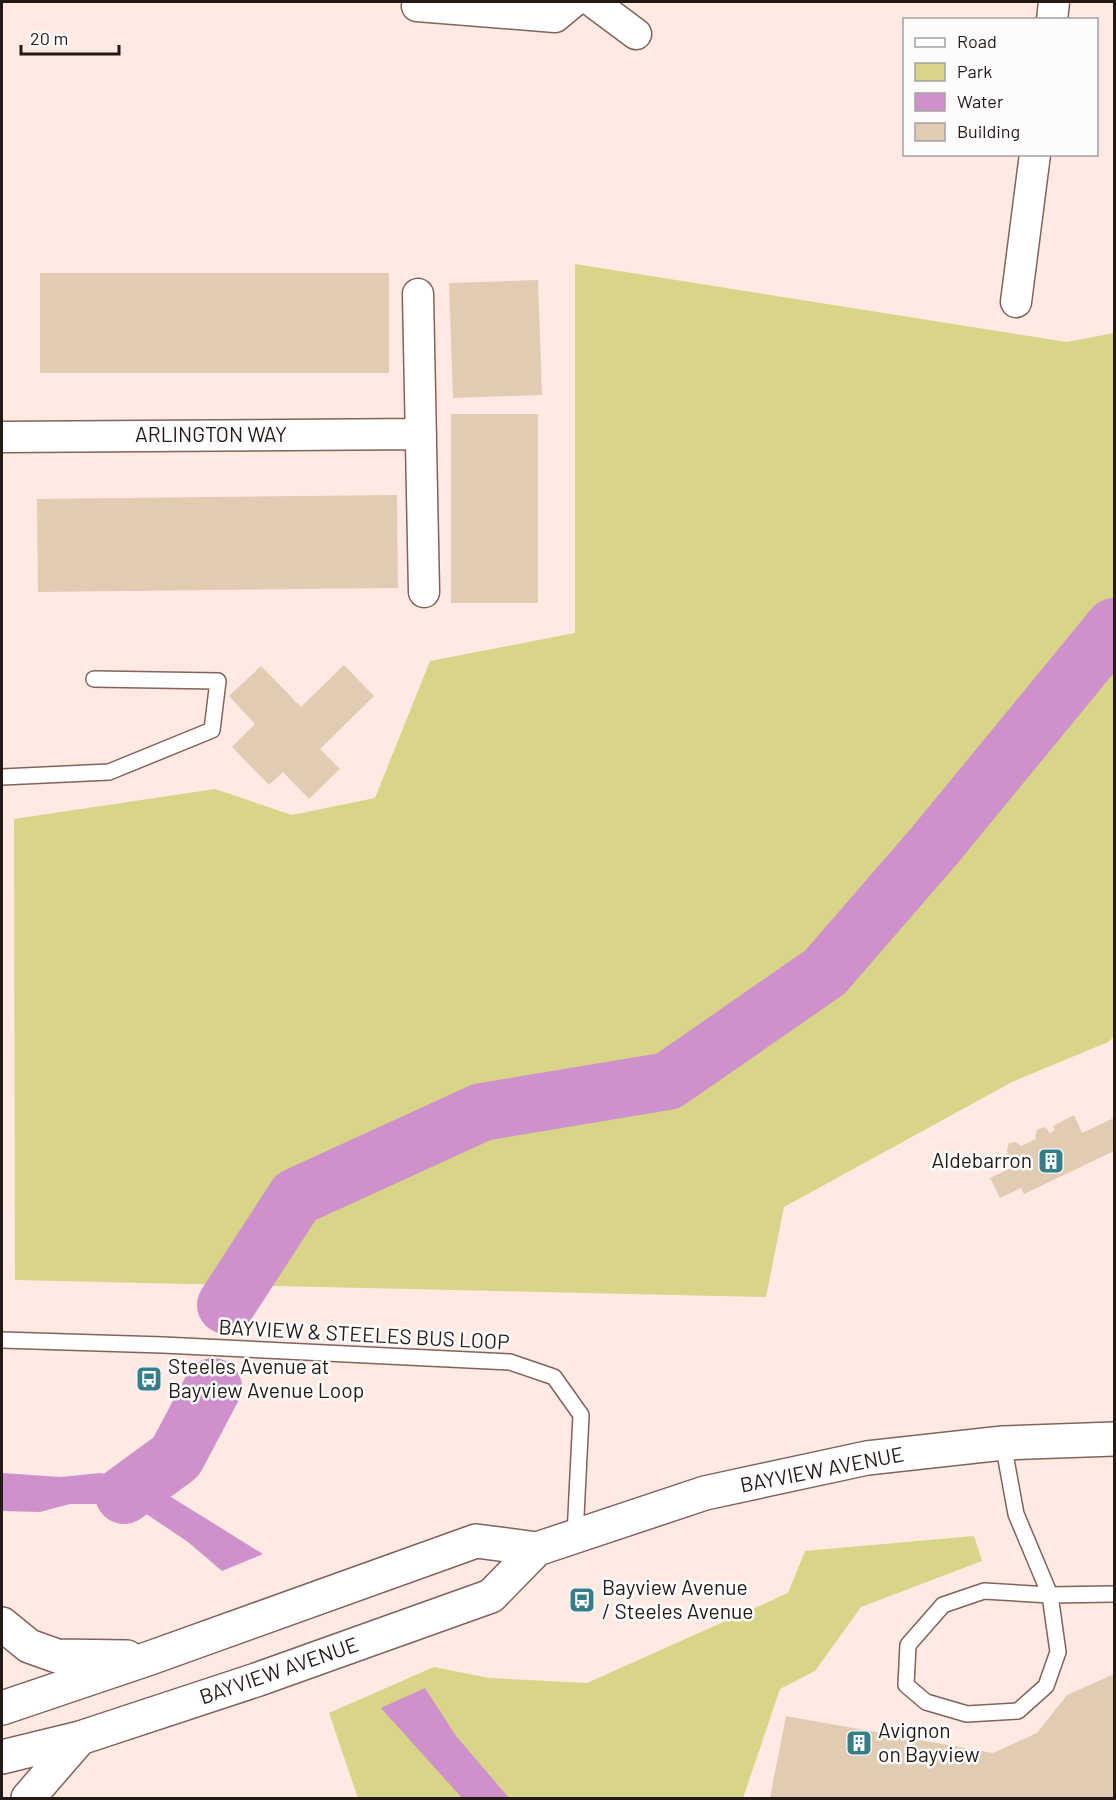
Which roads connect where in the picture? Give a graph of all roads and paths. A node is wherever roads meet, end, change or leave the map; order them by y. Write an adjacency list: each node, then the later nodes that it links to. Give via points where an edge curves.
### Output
1 (573, 2): 4 (street, via 555,17)
2 (593, 2): 6 (street)
3 (1054, 2): 5 (street)
4 (417, 6)
5 (1052, 18)
6 (636, 34)
7 (1035, 156): 9 (street)
8 (418, 294): 10 (street)
9 (1016, 303)
10 (421, 434): 11 (street, ARLINGTON WAY); 12 (street)
11 (2, 437)
12 (424, 592)
13 (94, 679): 14 (lane, via 218,681 212,730 110,772)
14 (2, 777)
15 (2, 1340): 18 (lane, BAYVIEW & STEELES BUS LOOP, via 510,1362 555,1377 581,1415)
16 (1114, 1439): 17 (main road, BAYVIEW AVENUE)
17 (1003, 1443): 18 (main road, BAYVIEW AVENUE, via 867,1458 705,1493); 21 (lane, via 1016,1514)
18 (575, 1536): 19 (main road, BAYVIEW AVENUE)
19 (537, 1549): 23 (main road, BAYVIEW AVENUE, via 476,1541); 25 (main road, BAYVIEW AVENUE, via 491,1596)
20 (1114, 1594): 21 (lane)
21 (1050, 1595): 21 (lane, via 1058,1652 1046,1686 1018,1711 967,1714 926,1701 906,1685 908,1645 943,1605 984,1591)
22 (2, 1624): 23 (main road, via 28,1646 57,1656)
23 (150, 1658): 24 (main road, BAYVIEW AVENUE)
24 (2, 1708)
25 (80, 1738): 26 (main road, BAYVIEW AVENUE); 27 (main road)
26 (2, 1757)
27 (28, 1798)

